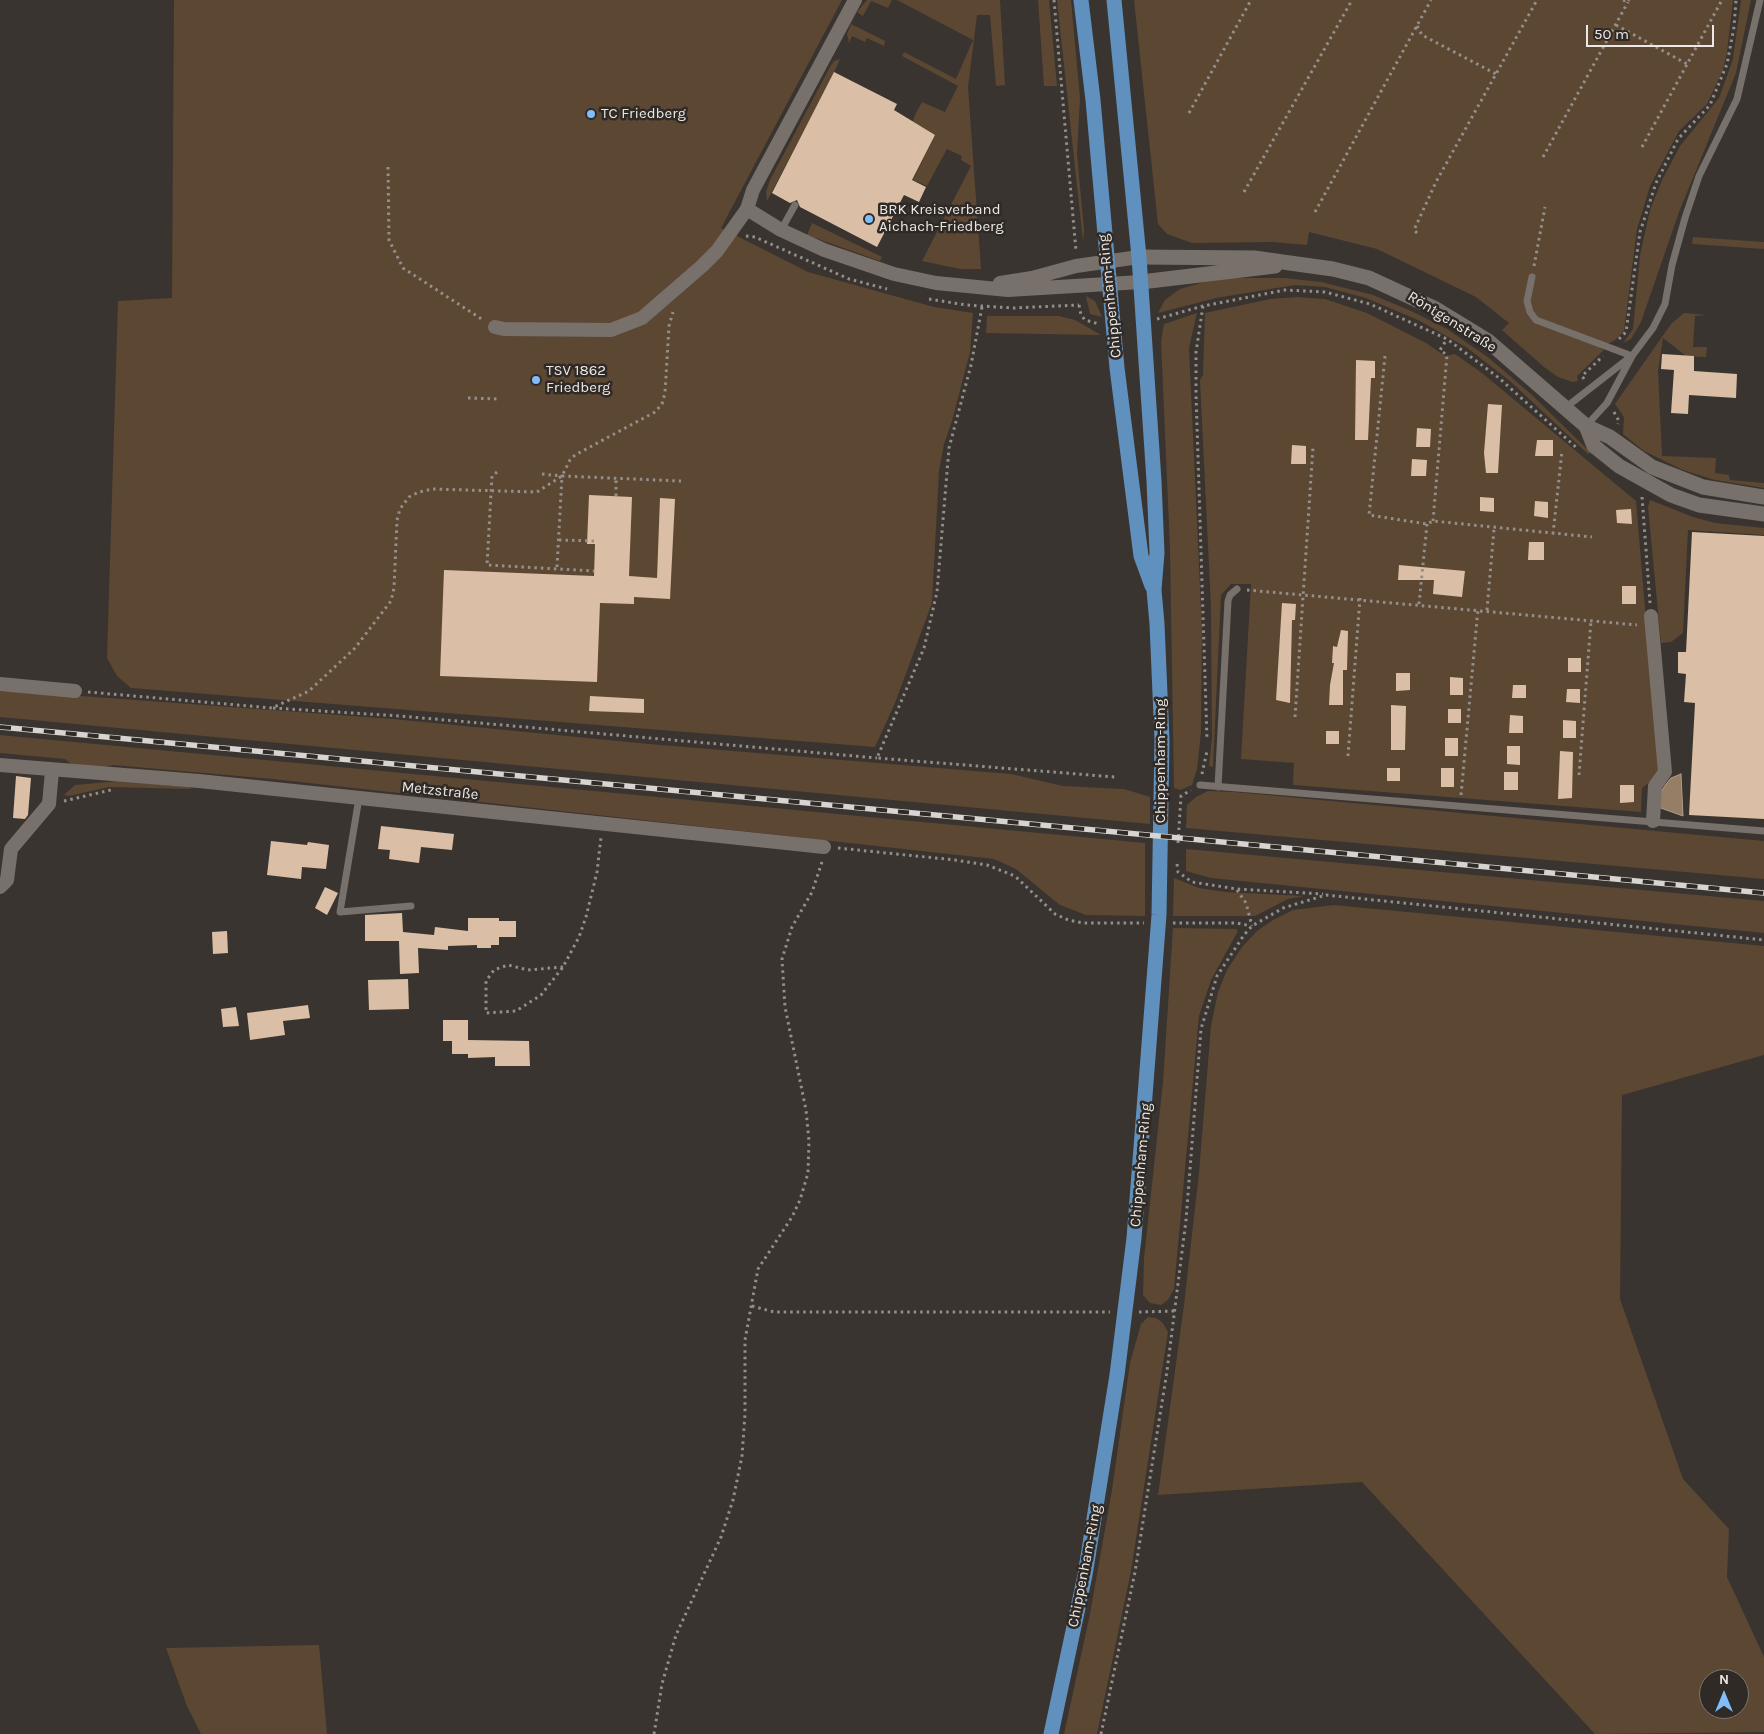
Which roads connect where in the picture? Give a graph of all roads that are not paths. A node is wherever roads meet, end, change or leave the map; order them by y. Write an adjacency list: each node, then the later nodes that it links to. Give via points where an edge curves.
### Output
1 (855, 0): 6 (street, via 753,190)
2 (1081, 0): 9 (main road, Chippenham-Ring)
3 (1114, 0): 8 (main road, Chippenham-Ring)
4 (1760, 0): 16 (lane, via 1737,99 1690,201 1665,304 1653,328)
5 (795, 205): 7 (lane)
6 (748, 209): 7 (street); 15 (street, via 717,251 642,318 611,330)
7 (781, 230): 14 (street, via 824,250 894,274 936,283)
8 (1139, 257): 9 (street); 10 (street, Röntgenstraße, via 1254,258); 12 (main road, Chippenham-Ring)
9 (1106, 261): 13 (main road, Chippenham-Ring); 14 (street)
10 (1294, 263): 12 (street, Röntgenstraße); 17 (street, Röntgenstraße, via 1369,278 1434,308 1488,341)
11 (1532, 276): 16 (lane, via 1526,301 1536,320)
12 (1140, 282): 13 (street); 22 (main road, Chippenham-Ring, via 1154,481 1157,553)
13 (1108, 285): 14 (street, via 1008,290); 22 (main road, Chippenham-Ring, via 1141,556)
14 (982, 286)
15 (495, 327)
16 (1632, 356): 17 (lane); 18 (lane, via 1607,404)
17 (1565, 408): 18 (street, Röntgenstraße)
18 (1586, 426): 19 (street, Röntgenstraße, via 1610,437 1652,467 1681,480 1703,488); 20 (street, Röntgenstraße, via 1594,446 1619,466 1671,494 1699,504)
19 (1764, 498)
20 (1764, 514)
21 (1237, 589): 29 (lane, via 1228,601)
22 (1154, 590): 36 (main road, Chippenham-Ring, via 1162,740 1159,915 1147,1097 1125,1312 1095,1518)
23 (1651, 621): 31 (street, via 1665,772 1655,786)
24 (0, 684): 25 (street)
25 (75, 691)
26 (0, 765): 27 (street, Metzstraße)
27 (52, 771): 30 (street, Metzstraße, via 198,781); 34 (street, via 49,804 11,849 7,880)
28 (1200, 785): 29 (lane)
29 (1218, 786): 31 (lane)
30 (359, 798): 33 (street, Metzstraße); 35 (lane, via 340,912)
31 (1653, 821): 32 (lane)
32 (1764, 830)
33 (824, 847)
34 (0, 887)
35 (411, 906)
36 (1051, 1734)

